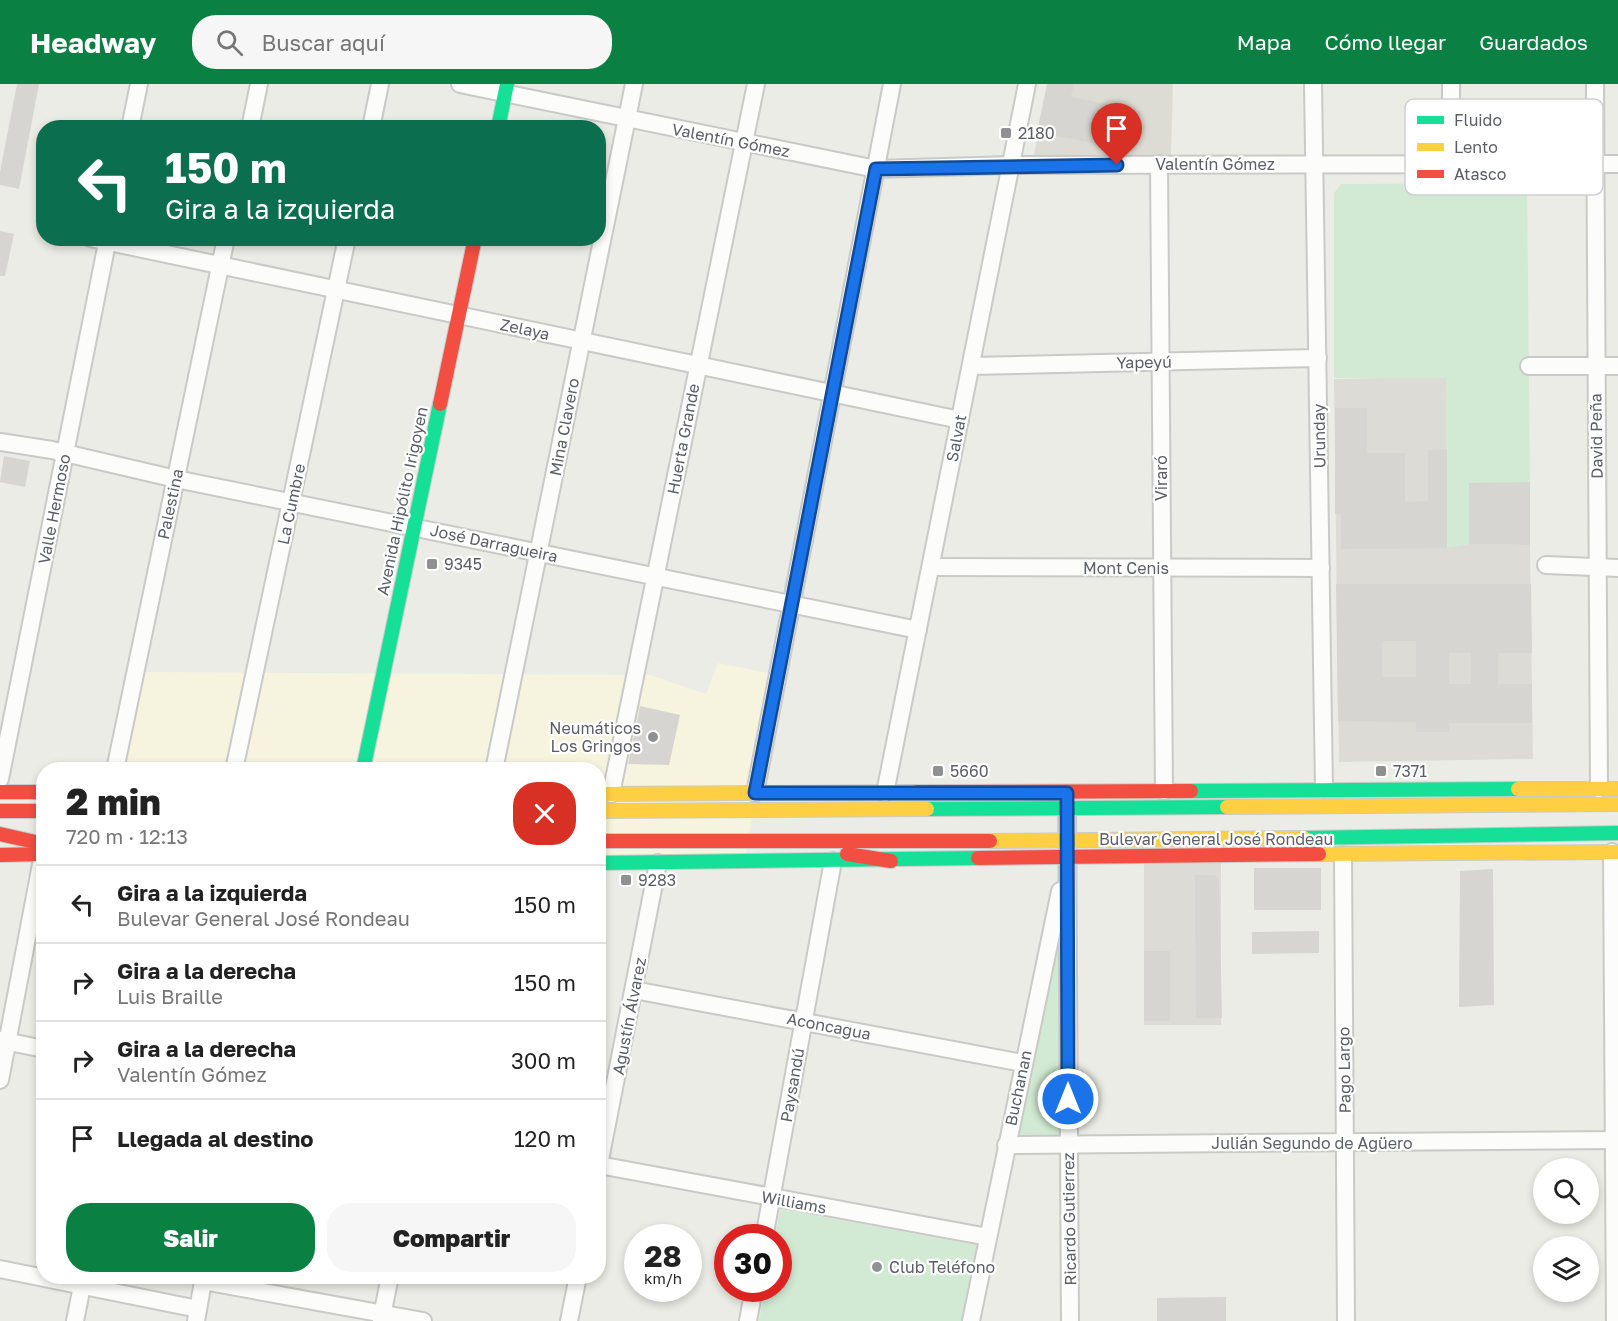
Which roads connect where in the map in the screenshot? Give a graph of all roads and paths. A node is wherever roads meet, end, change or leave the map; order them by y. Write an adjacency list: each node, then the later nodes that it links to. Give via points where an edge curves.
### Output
1 (139, 84): 14 (street)
2 (259, 84): 15 (street)
3 (380, 84): 16 (street)
4 (460, 84): 11 (street, Valentín Gómez)
5 (634, 84): 13 (street, Mina Clavero)
6 (756, 84): 18 (street, Huerta Grande)
7 (892, 84): 23 (street)
8 (1027, 84): 22 (street, Salvat)
9 (1313, 84): 20 (street, Urunday)
10 (1594, 84): 12 (street, David Peña)
11 (506, 89): 13 (street, Valentín Gómez); 17 (main road)
12 (1594, 99)
13 (627, 118): 18 (street, Valentín Gómez); 25 (street, Mina Clavero)
14 (132, 120)
15 (252, 120)
16 (373, 120)
17 (500, 120)
18 (744, 142): 23 (street, Valentín Gómez); 38 (street, Huerta Grande)
19 (1159, 164): 20 (street, Valentín Gómez); 22 (street, Valentín Gómez); 37 (street, Viraró)
20 (1315, 164): 21 (street, Valentín Gómez); 36 (street, Urunday)
21 (1405, 164)
22 (1012, 165): 23 (street, Valentín Gómez); 39 (street, Salvat)
23 (876, 169): 43 (street)
24 (1595, 195): 41 (street, David Peña)
25 (606, 220)
26 (107, 246): 46 (street, Valle Hermoso)
27 (130, 246): 32 (street, Zelaya)
28 (224, 246): 32 (street, Palestina)
29 (345, 246): 33 (street, La Cumbre)
30 (473, 246): 34 (main road, Avenida Hipólito Irigoyen)
31 (601, 246): 35 (street, Mina Clavero)
32 (220, 266): 33 (street, Zelaya); 47 (street, Palestina)
33 (336, 290): 34 (street, Zelaya); 48 (street, La Cumbre)
34 (458, 315): 35 (street, Zelaya); 49 (main road, Avenida Hipólito Irigoyen)
35 (581, 341): 38 (street, Zelaya); 50 (street, Mina Clavero)
36 (1318, 358): 37 (street, Yapeyú); 55 (street, Urunday)
37 (1161, 362): 39 (street, Yapeyú); 54 (street, Viraró)
38 (698, 365): 43 (street, Zelaya); 57 (street, Huerta Grande)
39 (971, 366): 44 (street, Salvat)
40 (1529, 366): 41 (street)
41 (1595, 366): 42 (street); 53 (street, David Peña)
42 (1618, 366)
43 (832, 393): 44 (street, Zelaya); 58 (street)
44 (960, 420): 52 (street, Salvat)
45 (0, 442): 46 (street, José Darragueira)
46 (65, 453): 47 (street, José Darragueira); 64 (street, Valle Hermoso)
47 (176, 479): 48 (street, José Darragueira); 60 (street, Palestina)
48 (291, 503): 49 (street, José Darragueira); 61 (street, La Cumbre)
49 (413, 527): 50 (street, José Darragueira); 62 (main road, Avenida Hipólito Irigoyen)
50 (538, 553): 57 (street, José Darragueira); 63 (street, Mina Clavero)
51 (1546, 565): 53 (street)
52 (931, 567): 54 (street, Mont Cenis); 59 (street, Salvat)
53 (1597, 567): 56 (street); 66 (street, David Peña)
54 (1162, 568): 55 (street, Mont Cenis); 69 (street, Viraró)
55 (1321, 568): 65 (street, Urunday)
56 (1618, 568)
57 (656, 577): 58 (street, José Darragueira); 68 (street, Huerta Grande)
58 (792, 604): 59 (street, José Darragueira); 73 (street)
59 (918, 630): 74 (street, Salvat)
60 (117, 762)
61 (236, 762)
62 (365, 762)
63 (496, 762)
64 (0, 778)
65 (1324, 789): 66 (main road, Bulevar General José Rondeau); 70 (main road, Bulevar General José Rondeau)
66 (1599, 789): 67 (main road, Bulevar General José Rondeau)
67 (1618, 789)
68 (606, 790)
69 (1164, 791): 70 (main road, Bulevar General José Rondeau); 76 (main road, Bulevar General José Rondeau)
70 (1269, 791): 77 (main road)
71 (0, 792): 72 (main road)
72 (36, 792)
73 (755, 793): 74 (main road, Bulevar General José Rondeau); 75 (main road, Bulevar General José Rondeau)
74 (885, 793): 76 (main road, Bulevar General José Rondeau)
75 (606, 794)
76 (1067, 800): 77 (main road, Bulevar General José Rondeau); 81 (main road, Bulevar General José Rondeau); 89 (street, Ricardo Gutierrez)
77 (1374, 804): 78 (main road, Bulevar General José Rondeau)
78 (1618, 804)
79 (0, 811): 80 (main road)
80 (36, 811)
81 (606, 811)
82 (0, 833): 84 (main road); 88 (main road)
83 (1618, 833): 85 (main road, Bulevar General José Rondeau)
84 (36, 834)
85 (1556, 834): 89 (main road, Bulevar General José Rondeau); 90 (main road)
86 (606, 841): 87 (main road, Bulevar General José Rondeau)
87 (764, 841): 89 (main road, Bulevar General José Rondeau); 95 (main road)
88 (36, 842)
89 (1067, 848): 93 (main road, Bulevar General José Rondeau); 95 (main road, Bulevar General José Rondeau); 99 (street, Ricardo Gutierrez)
90 (1616, 849): 93 (main road, Bulevar General José Rondeau); 107 (street)
91 (36, 854): 92 (main road)
92 (0, 855)
93 (1343, 855): 108 (street, Pago Largo)
94 (833, 861): 95 (main road, Bulevar General José Rondeau); 97 (main road, Bulevar General José Rondeau); 101 (street, Paysandú)
95 (891, 861)
96 (606, 863): 97 (main road, Bulevar General José Rondeau)
97 (658, 863): 100 (street, Agustín Álvarez)
98 (36, 888): 102 (street)
99 (1062, 915): 104 (street, Buchanan); 110 (street, Ricardo Gutierrez)
100 (634, 990): 101 (street, Aconcagua); 106 (street, Agustín Álvarez)
101 (804, 1021): 104 (street, Aconcagua); 112 (street, Paysandú)
102 (4, 1041): 103 (street); 105 (street)
103 (36, 1047)
104 (1023, 1063): 109 (street, Buchanan)
105 (0, 1080)
106 (606, 1095)
107 (1616, 1140): 108 (street, Julián Segundo de Agüero); 133 (street)
108 (1345, 1142): 110 (street, Julián Segundo de Agüero); 132 (street, Pago Largo)
109 (1006, 1145): 110 (street, Julián Segundo de Agüero); 114 (street, Buchanan)
110 (1068, 1145): 131 (street, Ricardo Gutierrez)
111 (606, 1169): 112 (street, Williams)
112 (771, 1197): 113 (street, Paysandú); 114 (street, Williams)
113 (766, 1224)
114 (988, 1237): 130 (street, Buchanan)
115 (0, 1269): 116 (street)
116 (36, 1274)
117 (82, 1284): 126 (street)
118 (93, 1284): 124 (street)
119 (203, 1284): 124 (street)
120 (227, 1284): 125 (street)
121 (388, 1284): 125 (street)
122 (576, 1284): 128 (street)
123 (751, 1302): 129 (street)
124 (197, 1315)
125 (382, 1317): 127 (street)
126 (75, 1321)
127 (423, 1321)
128 (569, 1321)
129 (748, 1321)
130 (971, 1321)
131 (1070, 1321)
132 (1346, 1321)
133 (1615, 1321)

